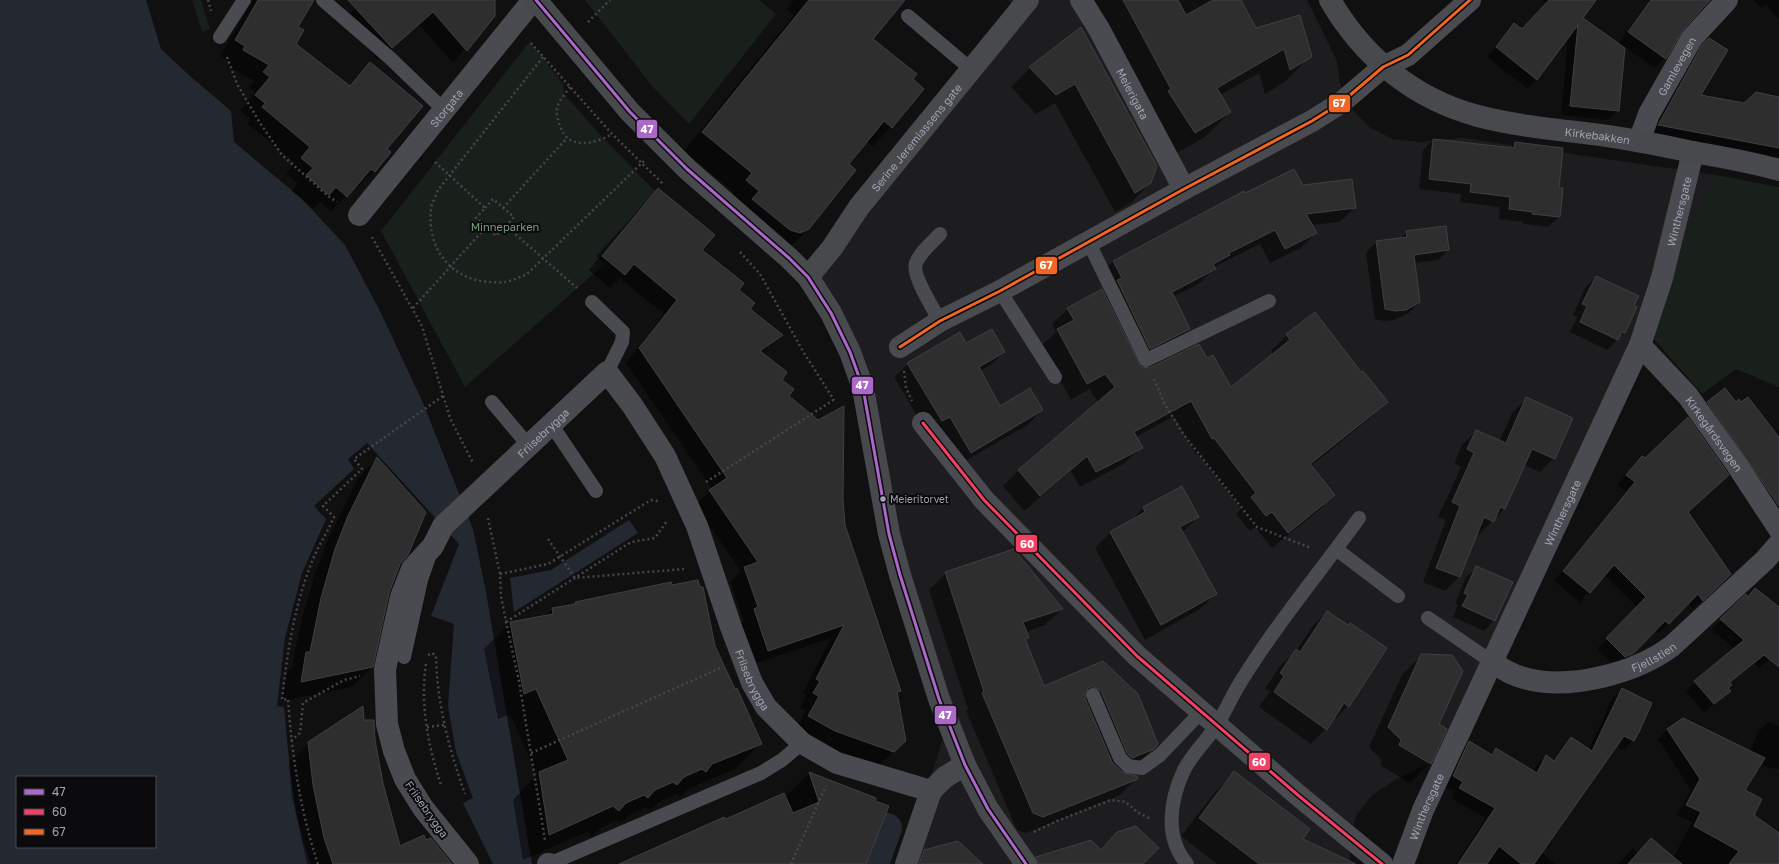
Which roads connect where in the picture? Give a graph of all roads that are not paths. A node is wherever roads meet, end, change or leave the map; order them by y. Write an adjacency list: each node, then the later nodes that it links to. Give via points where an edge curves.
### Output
1 (244, 0): 11 (lane)
2 (323, 0): 14 (lane, via 390,58)
3 (533, 0): 14 (street, Storgata)
4 (536, 0): 22 (street, via 661,145)
5 (1028, 0): 13 (street, Serine Jeremiassens gate)
6 (1081, 0): 18 (street, Meierigata)
7 (1330, 0): 12 (street, Kirkebakken, via 1363,46)
8 (1470, 0): 12 (street, via 1408,55)
9 (1727, 0): 15 (street, Gamlevegen, via 1692,38 1649,114)
10 (908, 16): 13 (lane)
11 (220, 37)
12 (1383, 67): 15 (street, Kirkebakken, via 1419,92 1478,116 1515,124); 18 (street, via 1342,102 1318,117)
13 (972, 70): 22 (street, Serine Jeremiassens gate, via 859,207 832,248)
14 (444, 110): 19 (street, Storgata)
15 (1639, 141): 16 (street, Kirkebakken)
16 (1693, 152): 17 (street, Kirkebakken, via 1751,162); 27 (street, Winthersgate, via 1662,278)
17 (1779, 170)
18 (1184, 188): 21 (street)
19 (359, 215)
20 (940, 234): 26 (lane, via 918,258 915,265 917,276)
21 (1088, 242): 23 (street); 24 (lane, via 1146,360)
22 (808, 277): 48 (street, via 831,313 850,352 863,388 889,534 898,568 939,699)
23 (1000, 290): 26 (street); 30 (lane)
24 (1269, 301)
25 (592, 302): 29 (lane, via 622,332 622,342)
26 (940, 321): 28 (street)
27 (1640, 345): 37 (street, Kirkegårdsvegen, via 1688,396 1738,465); 44 (street, Winthersgate)
28 (900, 347)
29 (607, 372): 33 (street, Friisebrygga); 47 (street, Friisebrygga, via 666,456 679,500 697,526 752,683 766,707)
30 (1054, 377)
31 (492, 402): 34 (lane)
32 (923, 423): 46 (street, via 984,500 1137,656)
33 (551, 424): 34 (street, Friisebrygga); 35 (lane)
34 (529, 446): 39 (street, Friisebrygga, via 443,526)
35 (596, 491)
36 (1359, 518): 40 (lane)
37 (1779, 529)
38 (1779, 544): 44 (street, Fjellstien, via 1672,646 1657,658 1640,665 1575,682 1549,683 1511,674)
39 (433, 546): 43 (lane, via 421,580); 50 (street, Friisebrygga, via 412,570 401,597 385,669 387,724 405,779 424,808)
40 (1334, 552): 41 (lane); 46 (lane, via 1244,676)
41 (1398, 596)
42 (1428, 618): 44 (lane)
43 (404, 657)
44 (1492, 662): 56 (street, Winthersgate, via 1423,810)
45 (1093, 695): 46 (lane, via 1120,758 1128,766 1142,768)
46 (1209, 718): 54 (lane, via 1184,771 1174,801 1171,823 1173,840); 55 (street)
47 (802, 743): 49 (street, Friisebrygga, via 837,762); 51 (lane, via 761,773)
48 (965, 765): 49 (street, via 945,776); 53 (street, via 988,809)
49 (931, 791): 52 (street)
50 (468, 864)
51 (549, 864)
52 (906, 864)
53 (1026, 864)
54 (1187, 864)
55 (1382, 864)
56 (1403, 864)

